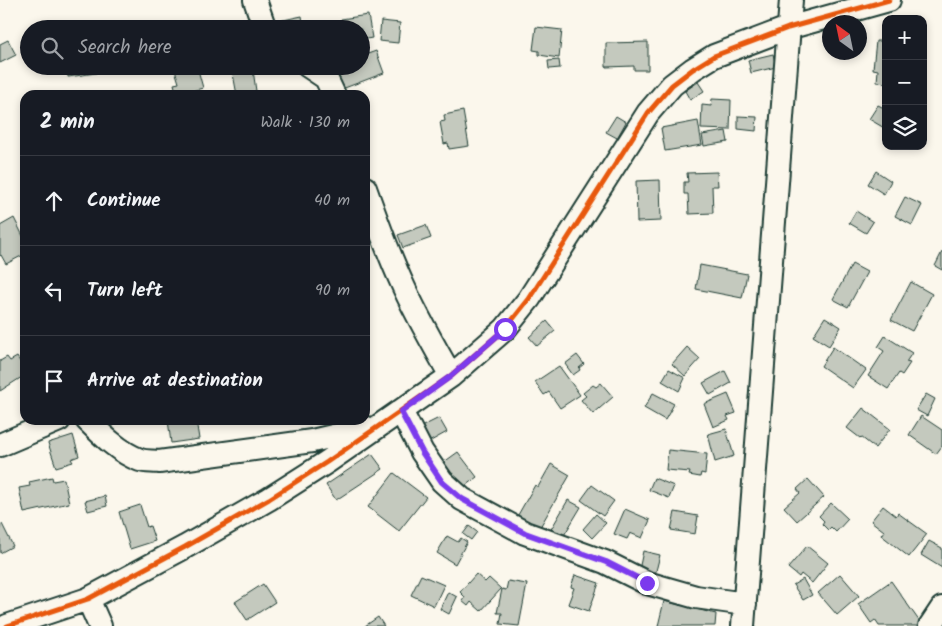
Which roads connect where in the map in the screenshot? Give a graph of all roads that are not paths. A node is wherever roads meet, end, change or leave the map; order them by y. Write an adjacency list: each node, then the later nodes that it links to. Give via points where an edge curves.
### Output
1 (256, 0): 4 (street)
2 (792, 0): 5 (street)
3 (890, 0): 5 (street)
4 (263, 20)
5 (788, 28): 9 (street, via 714,56 672,85 648,113 529,299 505,329); 16 (street)
6 (322, 75): 7 (street)
7 (332, 90)
8 (370, 203): 9 (street, via 401,281)
9 (451, 376): 10 (street)
10 (393, 417): 12 (street, via 349,433 312,441 160,462 140,460 126,453); 14 (street, via 269,499); 16 (street, via 442,482 462,499 525,533 606,562 647,583)
11 (47, 425): 13 (street)
12 (92, 425)
13 (0, 445)
14 (88, 599): 17 (street); 18 (street)
15 (942, 608): 20 (street)
16 (744, 615): 19 (street)
17 (7, 626)
18 (100, 626)
19 (758, 626)
20 (930, 626)

